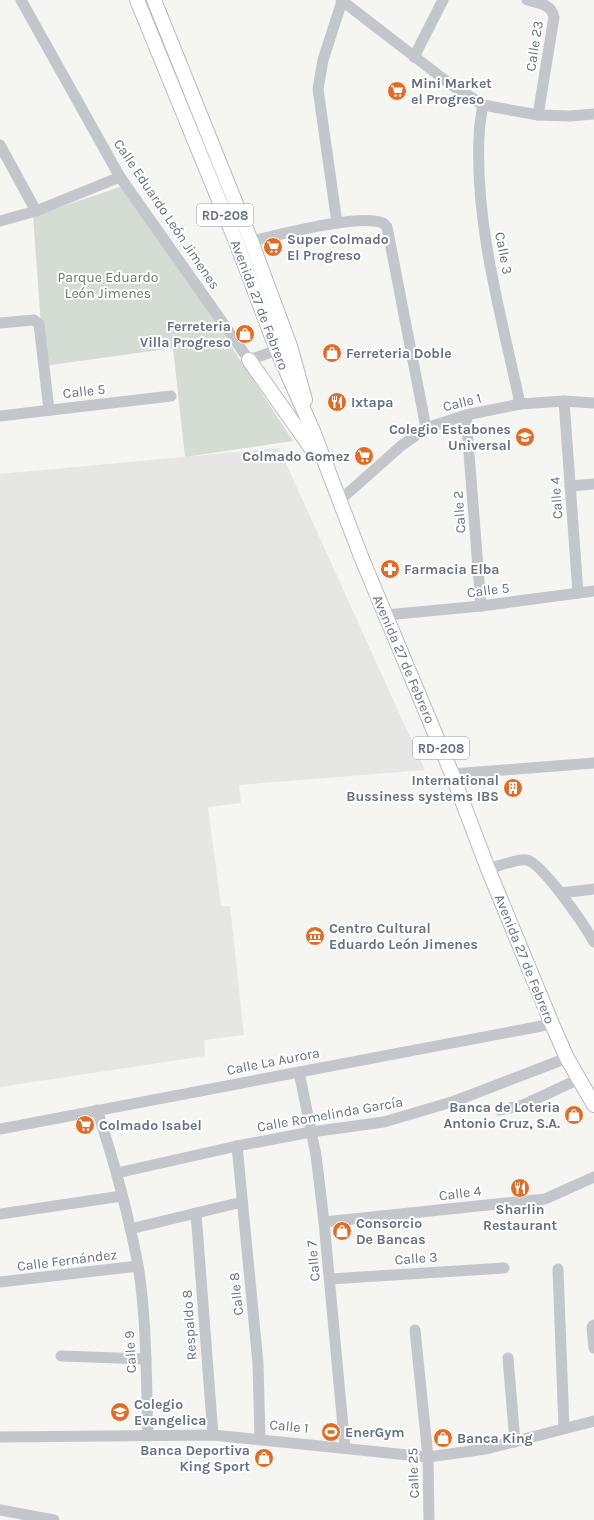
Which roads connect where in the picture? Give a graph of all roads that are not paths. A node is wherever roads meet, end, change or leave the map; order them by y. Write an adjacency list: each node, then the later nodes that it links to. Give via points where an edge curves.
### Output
1 (21, 0): 12 (street, Calle Eduardo León Jimenes)
2 (136, 0): 19 (main road, Avenida 27 de Febrero / RD-208, via 237,244)
3 (154, 0): 16 (main road, Avenida 27 de Febrero / RD-208)
4 (443, 0): 7 (street)
5 (527, 0): 10 (street, Calle 23, via 548,6 553,10 554,17)
6 (342, 1): 7 (street); 15 (street, via 318,89)
7 (414, 57): 8 (street)
8 (483, 105): 10 (street); 24 (street, Calle 3, via 479,138 485,238)
9 (594, 114): 10 (street)
10 (538, 115)
11 (0, 144): 13 (street)
12 (120, 177): 13 (street); 20 (street, Calle Eduardo León Jimenes)
13 (36, 211): 14 (street)
14 (0, 221)
15 (337, 223): 16 (street); 28 (street, via 377,220 387,227)
16 (251, 241): 18 (main road, Avenida 27 de Febrero / RD-208)
17 (0, 323): 25 (street, via 34,320 39,324)
18 (290, 346): 19 (street); 29 (main road, Avenida 27 de Febrero / RD-208)
19 (277, 350): 20 (street); 29 (main road, Avenida 27 de Febrero / RD-208)
20 (249, 360): 30 (main road)
21 (171, 396): 25 (street, Calle 5)
22 (564, 401): 23 (street, Calle 1); 24 (street, Calle 1); 32 (street, Calle 4)
23 (594, 403)
24 (520, 404): 26 (street, Calle 1)
25 (48, 410): 27 (street, Calle 5)
26 (466, 415): 28 (street, Calle 1); 36 (street, Calle 2)
27 (0, 416)
28 (426, 428): 33 (street, Calle 1, via 401,446)
29 (313, 431): 30 (main road, Avenida 27 de Febrero / RD-208)
30 (328, 472): 33 (main road, Avenida 27 de Febrero / RD-208)
31 (594, 484): 32 (street)
32 (570, 486): 35 (street, Calle 4)
33 (339, 500): 37 (main road, Avenida 27 de Febrero / RD-208)
34 (594, 591): 35 (street, Calle 5)
35 (578, 593): 36 (street, Calle 5)
36 (481, 606): 37 (street, Calle 5)
37 (386, 615): 39 (main road, Avenida 27 de Febrero / RD-208)
38 (594, 763): 39 (street)
39 (452, 774): 40 (main road, Avenida 27 de Febrero / RD-208)
40 (488, 869): 42 (street, via 527,860); 44 (main road, Avenida 27 de Febrero / RD-208)
41 (594, 889): 42 (street)
42 (561, 893): 43 (street)
43 (594, 942)
44 (552, 1024): 45 (main road, Avenida 27 de Febrero / RD-208); 46 (street, Calle La Aurora)
45 (567, 1058): 47 (main road, Avenida 27 de Febrero / RD-208); 52 (street, Calle Romelinda García, via 455,1101 396,1119)
46 (299, 1072): 49 (street, Calle La Aurora); 52 (street, Calle 7)
47 (579, 1079): 48 (main road, Avenida 27 de Febrero / RD-208); 50 (street, via 523,1105)
48 (594, 1105)
49 (97, 1110): 51 (street, Calle La Aurora); 54 (street)
50 (500, 1110)
51 (0, 1129)
52 (311, 1132): 53 (street, Calle Romelinda García); 60 (street, Calle 7)
53 (237, 1146): 54 (street, Calle Romelinda García); 57 (street, Calle 8)
54 (117, 1172): 56 (street)
55 (594, 1178): 60 (street, Calle 4, via 545,1198)
56 (122, 1196): 59 (street); 61 (street)
57 (242, 1202): 58 (street); 78 (street, Calle 8, via 258,1362)
58 (196, 1213): 61 (street); 76 (street, Respaldo 8)
59 (0, 1214)
60 (324, 1222): 65 (street, Calle 7)
61 (130, 1229): 62 (street, Calle 9)
62 (138, 1266): 66 (street, Calle Fernández); 72 (street, Calle 9)
63 (504, 1268): 65 (street, Calle 3)
64 (558, 1269): 74 (street)
65 (330, 1279): 80 (street, Calle 7)
66 (0, 1282)
67 (594, 1325): 69 (street, via 591,1337)
68 (415, 1330): 81 (street, Calle 25)
69 (594, 1348)
70 (61, 1356): 72 (street)
71 (508, 1358): 79 (street)
72 (146, 1359): 75 (street, Calle 9)
73 (594, 1421): 74 (street, Calle 1)
74 (564, 1428): 79 (street, Calle 1)
75 (148, 1435): 76 (street, Calle 1); 77 (street, Calle 1)
76 (213, 1435): 78 (street, Calle 1)
77 (0, 1437)
78 (260, 1439): 80 (street, Calle 1)
79 (515, 1442): 81 (street, Calle 1)
80 (345, 1448): 81 (street, Calle 1)
81 (428, 1457): 84 (street, Calle 25)
82 (0, 1510): 83 (street)
83 (54, 1520)
84 (429, 1520)

